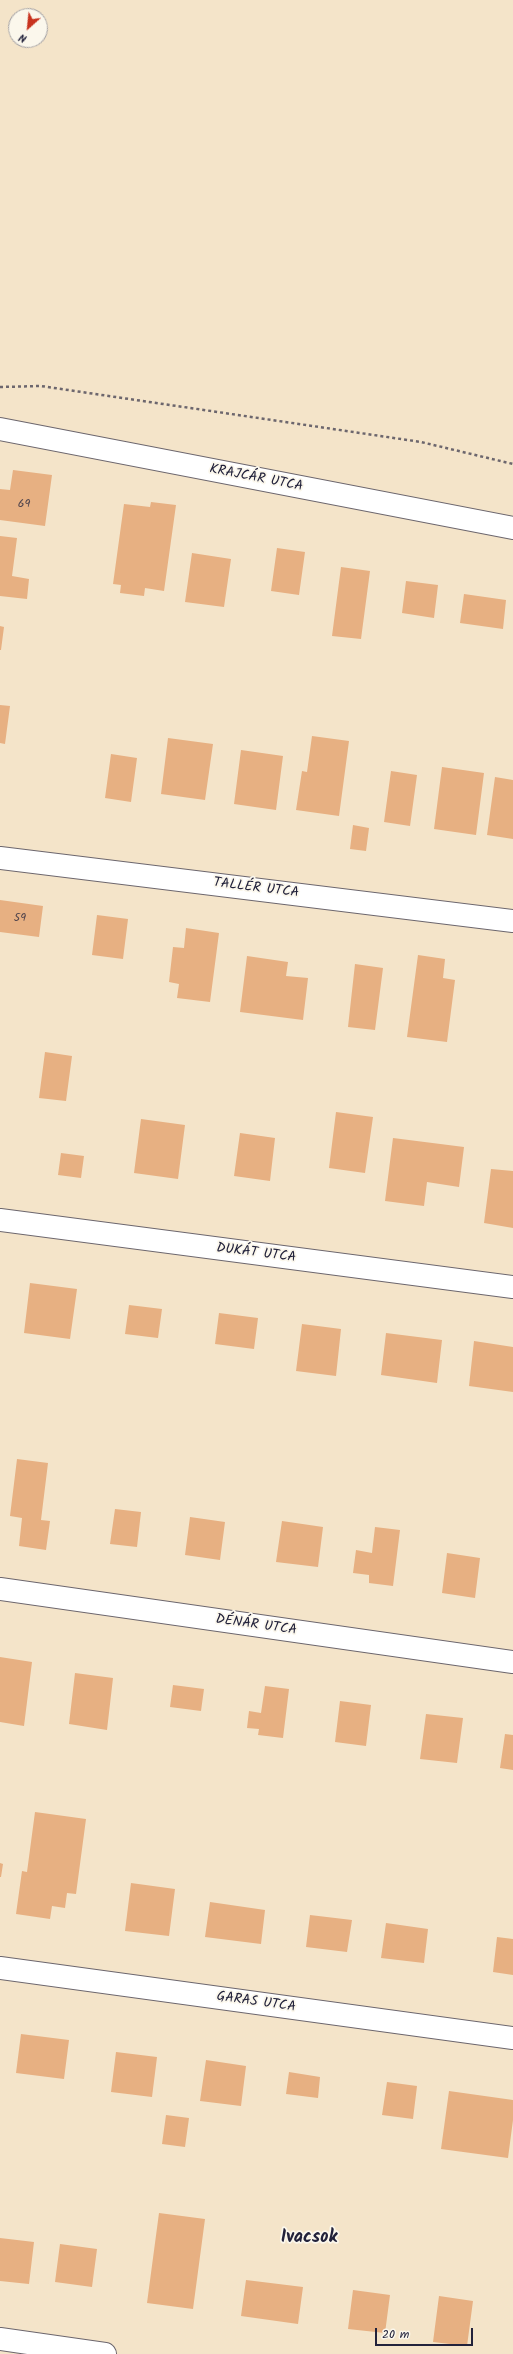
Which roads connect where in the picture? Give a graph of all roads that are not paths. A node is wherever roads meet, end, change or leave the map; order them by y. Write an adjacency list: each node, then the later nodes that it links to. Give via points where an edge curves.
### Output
1 (0, 429): 2 (street, KRAJCÁR UTCA)
2 (513, 528)
3 (0, 858): 4 (street, TALLÉR UTCA)
4 (513, 921)
5 (0, 1220): 6 (street, DUKÁT UTCA)
6 (513, 1288)
7 (0, 1589): 8 (street, DÉNÁR UTCA)
8 (513, 1662)
9 (0, 1968): 10 (street, GARAS UTCA)
10 (513, 2038)
11 (0, 2339): 12 (street)
12 (105, 2354)

